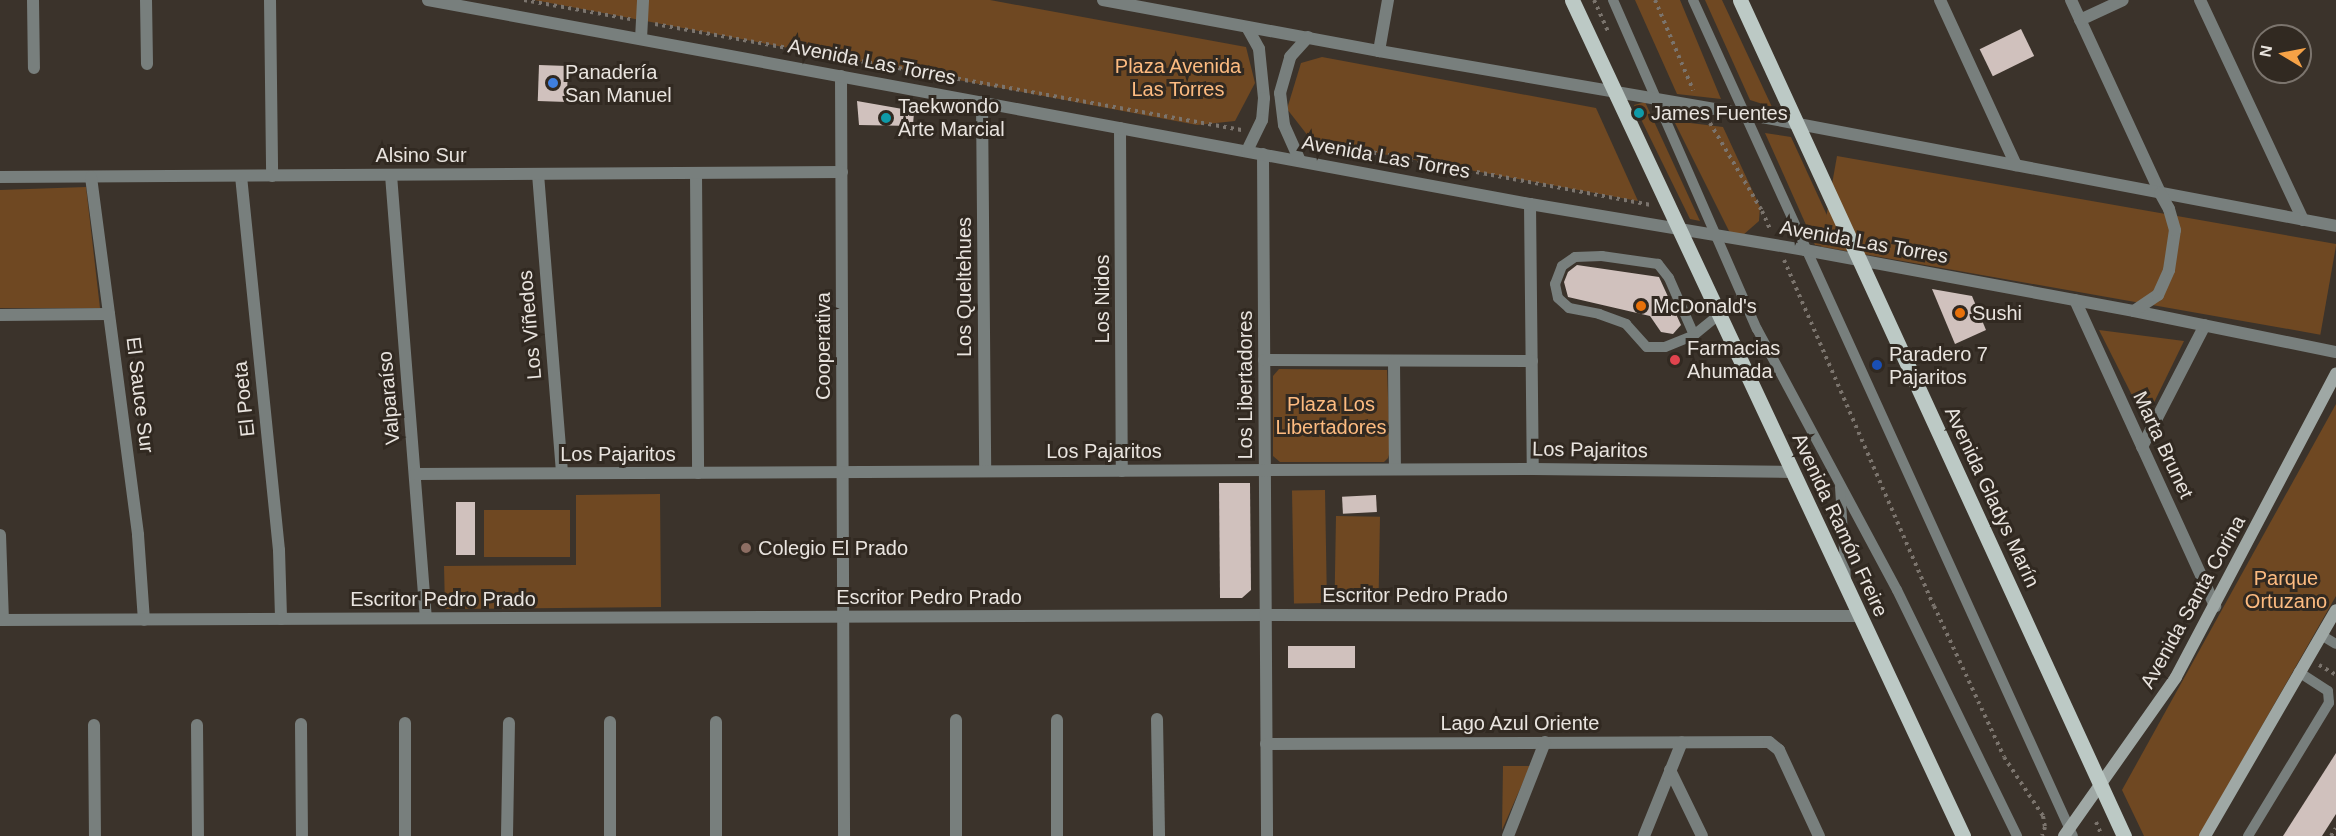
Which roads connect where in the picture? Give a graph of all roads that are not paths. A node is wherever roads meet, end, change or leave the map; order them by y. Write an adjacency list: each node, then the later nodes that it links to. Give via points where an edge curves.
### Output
1 (33, 0): 23 (street)
2 (146, 0): 22 (street)
3 (270, 0): 40 (street)
4 (428, 0): 20 (street, Avenida Las Torres)
5 (643, 0): 20 (street)
6 (1103, 0): 16 (street)
7 (1388, 0): 21 (street)
8 (1572, 0): 25 (main road)
9 (1613, 0): 26 (lane)
10 (1693, 0): 28 (lane)
11 (1740, 0): 29 (main road, Avenida Gladys Marín)
12 (1940, 0): 34 (street)
13 (2071, 0): 17 (street)
14 (2123, 0): 17 (street)
15 (2200, 0): 45 (street)
16 (1136, 3): 18 (street)
17 (2080, 20): 43 (street)
18 (1247, 27): 19 (street); 31 (street, via 1258,49 1263,109)
19 (1308, 38): 21 (street); 33 (street, via 1290,57 1282,80 1281,113)
20 (641, 39): 24 (street, Avenida Las Torres)
21 (1380, 51): 25 (street)
22 (147, 64)
23 (34, 69)
24 (841, 76): 27 (street, Avenida Las Torres); 35 (street, Cooperativa)
25 (1613, 91): 26 (street); 47 (main road)
26 (1654, 98): 28 (street); 48 (lane)
27 (982, 102): 30 (street, Avenida Las Torres); 67 (street, Los Queltehues)
28 (1743, 113): 29 (street); 49 (lane)
29 (1798, 123): 34 (street); 50 (main road, Avenida Gladys Marín)
30 (1120, 128): 31 (street, Avenida Las Torres); 68 (street, Los Nidos)
31 (1247, 152): 32 (street, Avenida Las Torres)
32 (1263, 154): 33 (street, Avenida Las Torres); 59 (street, Los Libertadores)
33 (1300, 161): 44 (street, Avenida Las Torres)
34 (2016, 165): 43 (street)
35 (842, 172): 36 (street, Alsino Sur); 69 (street, Cooperativa)
36 (696, 173): 37 (street, Alsino Sur); 72 (street)
37 (538, 174): 38 (street, Alsino Sur); 71 (street, Los Viñedos)
38 (391, 175): 40 (street, Alsino Sur); 73 (street, Valparaíso)
39 (241, 176): 40 (street, Alsino Sur); 42 (street, Alsino Sur); 83 (street, El Poeta, via 279,550)
40 (272, 176)
41 (0, 177): 42 (street, Alsino Sur)
42 (91, 177): 53 (street, El Sauce Sur)
43 (2160, 193): 45 (street); 52 (street, via 2175,230 2169,270 2158,295)
44 (1530, 204): 47 (street, Avenida Las Torres); 61 (street)
45 (2303, 220): 46 (street)
46 (2336, 226)
47 (1682, 230): 48 (street, Avenida Las Torres); 54 (main road, Avenida Ramón Freire)
48 (1715, 236): 49 (street, Avenida Las Torres); 74 (lane, via 1757,329)
49 (1805, 250): 50 (street, Avenida Las Torres); 104 (lane)
50 (1862, 261): 51 (street, Avenida Las Torres); 103 (main road, Avenida Gladys Marín)
51 (2075, 300): 52 (street, Avenida Las Torres); 63 (street, Marta Brunet)
52 (2134, 311): 56 (street, Avenida Las Torres)
53 (110, 314): 55 (street); 85 (street, El Sauce Sur, via 140,553)
54 (1720, 314): 57 (lane); 70 (main road, Avenida Ramón Freire)
55 (0, 315)
56 (2205, 325): 58 (street, Avenida Las Torres); 63 (street)
57 (1694, 335): 57 (lane, via 1665,347 1647,347 1626,324 1569,308 1558,298 1556,284 1562,266 1575,257 1602,256 1658,264 1669,278)
58 (2336, 352)
59 (1264, 360): 60 (street); 66 (street, Los Libertadores)
60 (1394, 361): 61 (street); 64 (street)
61 (1532, 361): 65 (street)
62 (2336, 374): 77 (main road, Avenida Santa Corina)
63 (2142, 447): 77 (street, Marta Brunet)
64 (1395, 469): 65 (street, Los Pajaritos); 66 (street, Los Pajaritos)
65 (1533, 469): 70 (street, Los Pajaritos)
66 (1264, 470): 68 (street, Los Pajaritos); 79 (street, Los Libertadores)
67 (985, 471): 68 (street, Los Pajaritos); 69 (street, Los Pajaritos)
68 (1122, 471)
69 (843, 472): 72 (street, Los Pajaritos); 81 (street, Cooperativa)
70 (1794, 472): 76 (main road, Avenida Ramón Freire)
71 (562, 473): 72 (street, Los Pajaritos); 73 (street, Los Pajaritos)
72 (698, 473)
73 (414, 474): 82 (street, Valparaíso)
74 (1840, 484): 76 (lane); 122 (lane, via 1897,590)
75 (0, 535): 84 (street)
76 (1848, 593): 80 (main road, Avenida Ramón Freire)
77 (2215, 606): 103 (main road, Avenida Santa Corina, via 2162,701)
78 (2336, 610): 86 (main road)
79 (1265, 615): 80 (street, Escritor Pedro Prado); 81 (street, Escritor Pedro Prado); 101 (street, Los Libertadores)
80 (1859, 616): 121 (main road, Avenida Ramón Freire)
81 (843, 617): 82 (street, Escritor Pedro Prado); 112 (street, Cooperativa)
82 (426, 618): 83 (street, Escritor Pedro Prado)
83 (281, 619): 85 (street, Escritor Pedro Prado)
84 (2, 620): 85 (street, Escritor Pedro Prado)
85 (144, 620)
86 (2321, 635): 87 (lane); 88 (main road)
87 (2336, 644)
88 (2299, 672): 124 (main road); 125 (lane, via 2328,691 2329,703)
89 (1157, 719): 115 (street)
90 (956, 720): 113 (street)
91 (1057, 720): 114 (street)
92 (610, 722): 110 (street)
93 (716, 722): 111 (street)
94 (405, 723): 108 (street)
95 (508, 723): 109 (street)
96 (301, 724): 107 (street)
97 (94, 725): 105 (street)
98 (197, 725): 106 (street)
99 (1545, 742): 100 (street, Lago Azul Oriente); 101 (street, Lago Azul Oriente); 117 (street)
100 (1682, 742): 102 (street); 120 (street, Lago Azul Oriente, via 1773,743)
101 (1266, 744): 116 (street, Los Libertadores)
102 (1670, 770): 118 (street); 119 (street)
103 (2100, 782): 104 (main road, Avenida Santa Corina); 123 (main road, Avenida Gladys Marín)
104 (2069, 833)
105 (95, 836)
106 (198, 836)
107 (302, 836)
108 (405, 836)
109 (507, 836)
110 (610, 836)
111 (716, 836)
112 (844, 836)
113 (956, 836)
114 (1057, 836)
115 (1158, 836)
116 (1266, 836)
117 (1508, 836)
118 (1644, 836)
119 (1702, 836)
120 (1819, 836)
121 (1963, 836)
122 (2017, 836)
123 (2124, 836)
124 (2205, 836)
125 (2248, 836)

